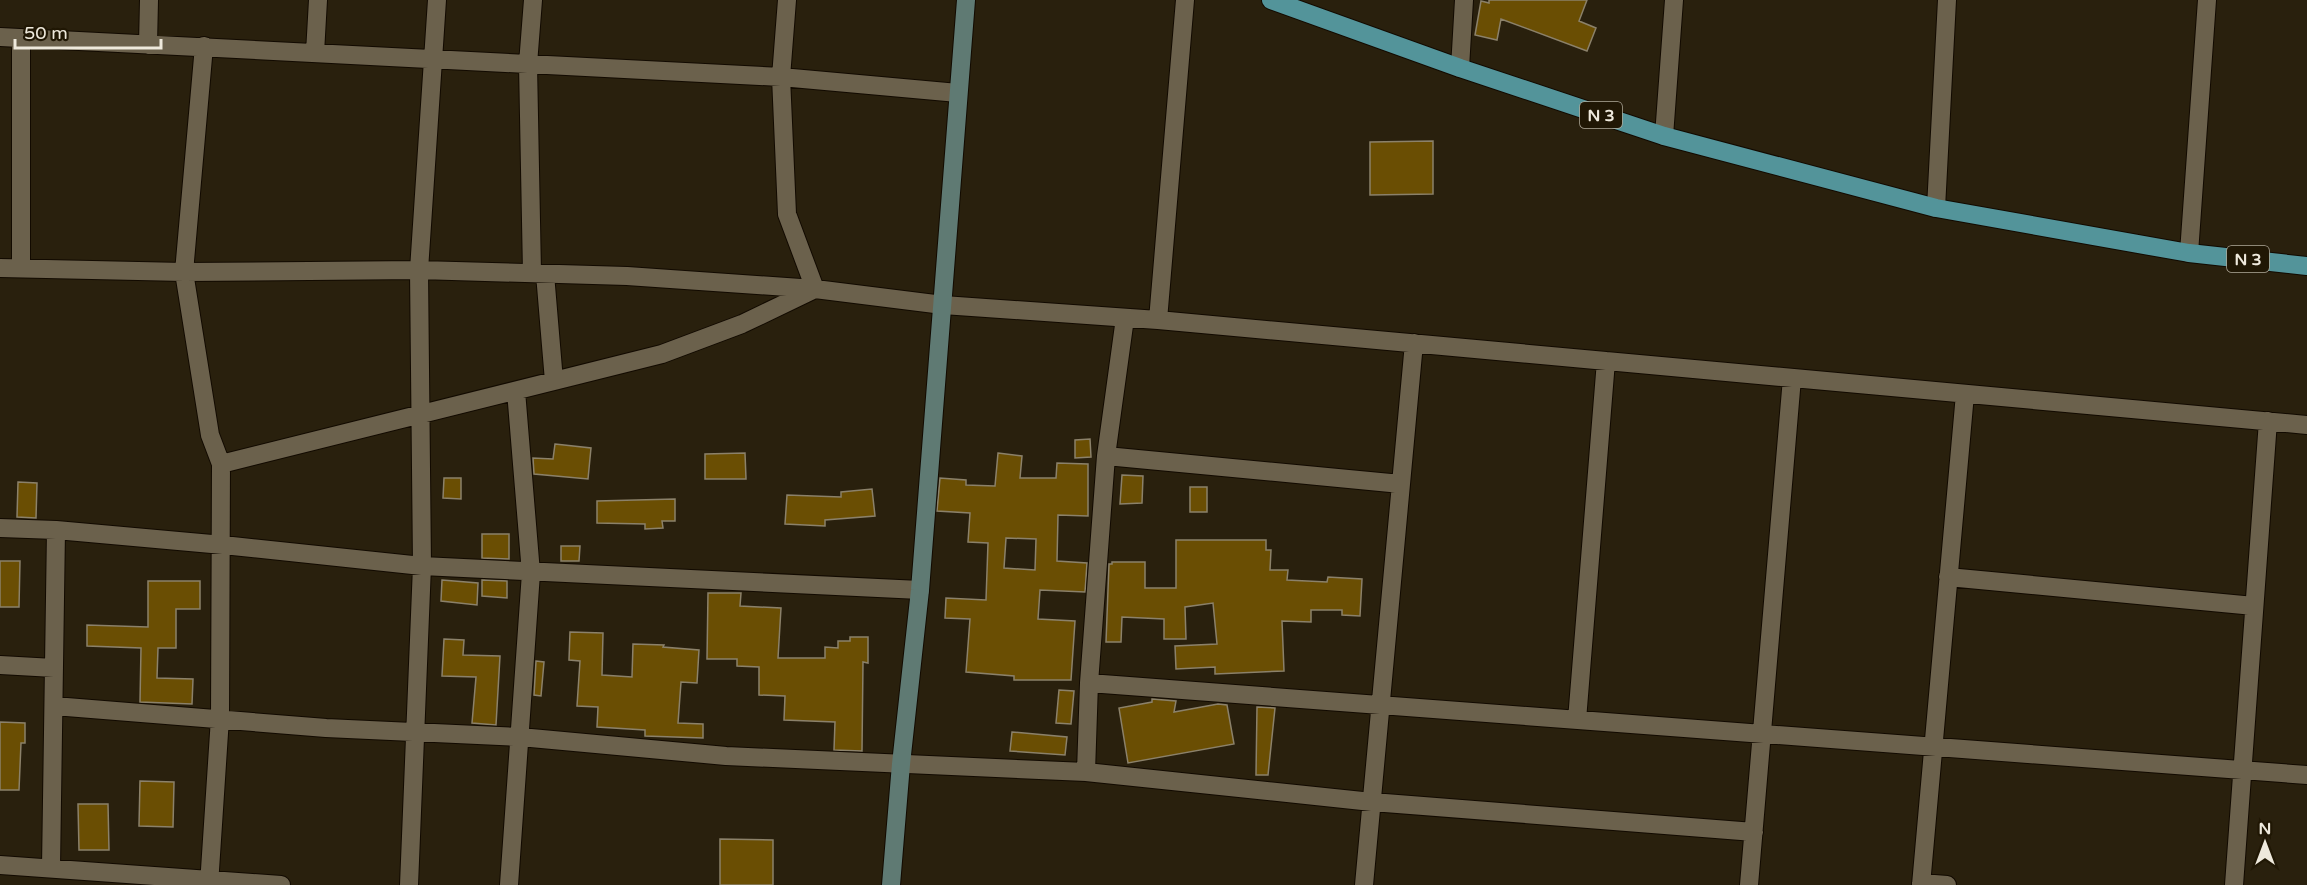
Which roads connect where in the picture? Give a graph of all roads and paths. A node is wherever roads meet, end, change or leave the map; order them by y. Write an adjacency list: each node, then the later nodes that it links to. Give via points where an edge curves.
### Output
1 (149, 0): 16 (street)
2 (318, 0): 18 (street)
3 (437, 0): 19 (street)
4 (533, 0): 20 (street)
5 (787, 0): 22 (street)
6 (966, 0): 23 (street)
7 (1185, 0): 36 (street)
8 (1272, 0): 13 (main road, N 3)
9 (1464, 0): 21 (street)
10 (1674, 0): 24 (street)
11 (1947, 0): 25 (street)
12 (2207, 0): 26 (street)
13 (1297, 4): 21 (main road, N 3)
14 (0, 37): 15 (street)
15 (21, 38): 16 (street); 29 (street)
16 (148, 45): 17 (street)
17 (204, 46): 18 (street); 31 (street)
18 (315, 53): 19 (street)
19 (433, 58): 20 (street); 30 (street)
20 (528, 64): 22 (street); 32 (street)
21 (1460, 68): 24 (main road, N 3)
22 (781, 77): 23 (street); 33 (street, via 787,214)
23 (958, 93): 34 (street)
24 (1664, 136): 25 (main road, N 3)
25 (1936, 208): 26 (main road, N 3)
26 (2189, 253): 27 (main road, N 3)
27 (2307, 266)
28 (0, 268): 29 (street)
29 (21, 268): 31 (street)
30 (419, 270): 31 (street); 32 (street); 43 (street)
31 (184, 272): 47 (street, via 210,435)
32 (538, 274): 33 (street, via 627,276); 40 (street)
33 (815, 290): 34 (street); 40 (street, via 693,344)
34 (943, 305): 35 (street); 55 (street)
35 (1125, 318): 36 (street); 46 (street)
36 (1158, 320): 37 (street)
37 (1414, 343): 38 (street); 48 (street)
38 (1606, 361): 39 (street); 63 (street)
39 (1792, 378): 42 (street); 65 (street)
40 (554, 381): 41 (street)
41 (516, 391): 43 (street); 53 (street)
42 (1965, 394): 44 (street); 54 (street)
43 (420, 414): 47 (street); 52 (street)
44 (2268, 421): 45 (street); 56 (street)
45 (2307, 425)
46 (1106, 456): 48 (street); 59 (street)
47 (221, 464): 51 (street)
48 (1401, 484): 60 (street)
49 (0, 528): 50 (street)
50 (56, 531): 51 (street); 58 (street)
51 (223, 545): 52 (street); 62 (street)
52 (422, 566): 53 (street); 64 (street)
53 (531, 573): 55 (street); 66 (street)
54 (1948, 577): 56 (street); 67 (street)
55 (920, 590): 68 (street)
56 (2254, 606): 69 (street)
57 (0, 665): 58 (street)
58 (54, 668): 61 (street)
59 (1089, 683): 60 (street); 70 (street)
60 (1381, 705): 63 (street); 72 (street)
61 (54, 706): 62 (street); 75 (street)
62 (220, 718): 64 (street); 76 (street)
63 (1577, 720): 65 (street)
64 (414, 731): 66 (street); 79 (street)
65 (1762, 734): 67 (street); 73 (street)
66 (520, 736): 68 (street, via 726,756); 80 (street)
67 (1933, 747): 69 (street); 77 (street)
68 (901, 764): 70 (street); 81 (street)
69 (2242, 770): 71 (street); 85 (street)
70 (1086, 772): 72 (street)
71 (2307, 775)
72 (1372, 802): 73 (street); 82 (street)
73 (1754, 832): 83 (street)
74 (0, 865): 75 (street)
75 (44, 874): 76 (street)
76 (209, 882): 78 (street)
77 (1921, 884): 84 (street)
78 (281, 885)
79 (409, 885)
80 (509, 885)
81 (891, 885)
82 (1364, 885)
83 (1749, 885)
84 (1947, 885)
85 (2234, 885)

